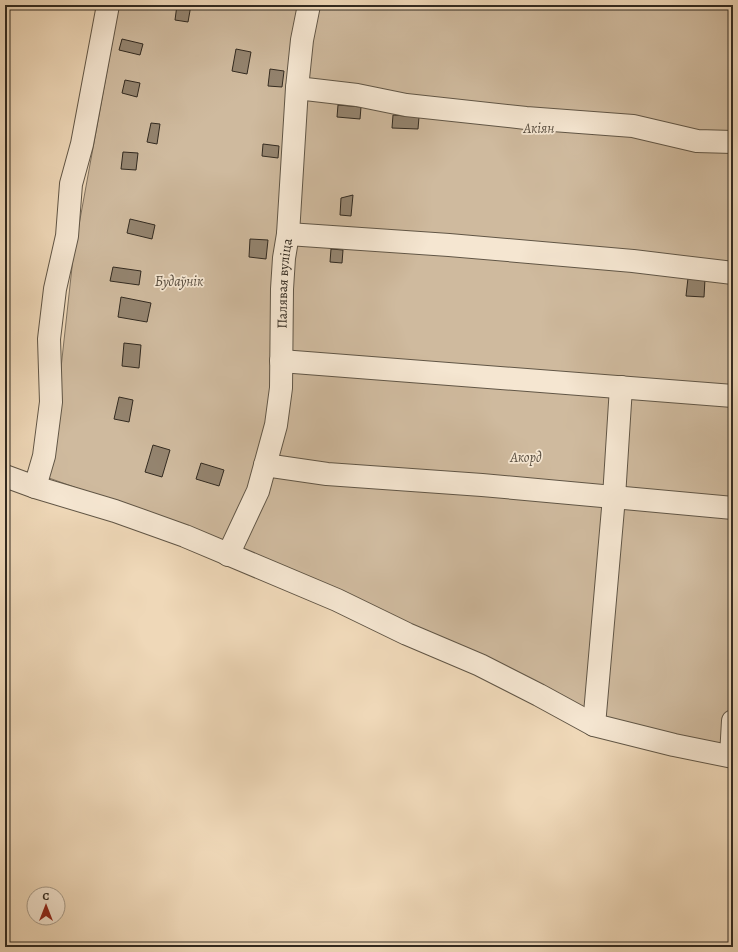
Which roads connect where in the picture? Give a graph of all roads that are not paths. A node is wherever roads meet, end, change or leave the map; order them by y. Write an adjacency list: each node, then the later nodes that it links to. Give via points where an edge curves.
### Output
1 (108, 5): 12 (street, via 82,144 71,184 67,236 55,289 49,339 51,402 44,456)
2 (309, 5): 3 (street, Палявая вуліца)
3 (297, 88): 4 (street, via 357,95 414,106 632,126 697,141); 5 (street, Палявая вуліца)
4 (733, 142)
5 (288, 234): 6 (street, via 633,261); 7 (street, Палявая вуліца, via 282,289)
6 (733, 273)
7 (281, 361): 8 (street); 10 (street, Палявая вуліца, via 279,408)
8 (621, 387): 9 (street); 13 (street)
9 (733, 396)
10 (265, 465): 13 (street, via 327,474); 15 (street, Палявая вуліца, via 258,491)
11 (5, 476): 12 (street)
12 (35, 487): 15 (street, via 185,536)
13 (614, 497): 14 (street); 17 (street)
14 (733, 508)
15 (228, 555): 17 (street, via 337,600 480,665)
16 (733, 721): 18 (street)
17 (594, 725): 18 (street)
18 (732, 757)

